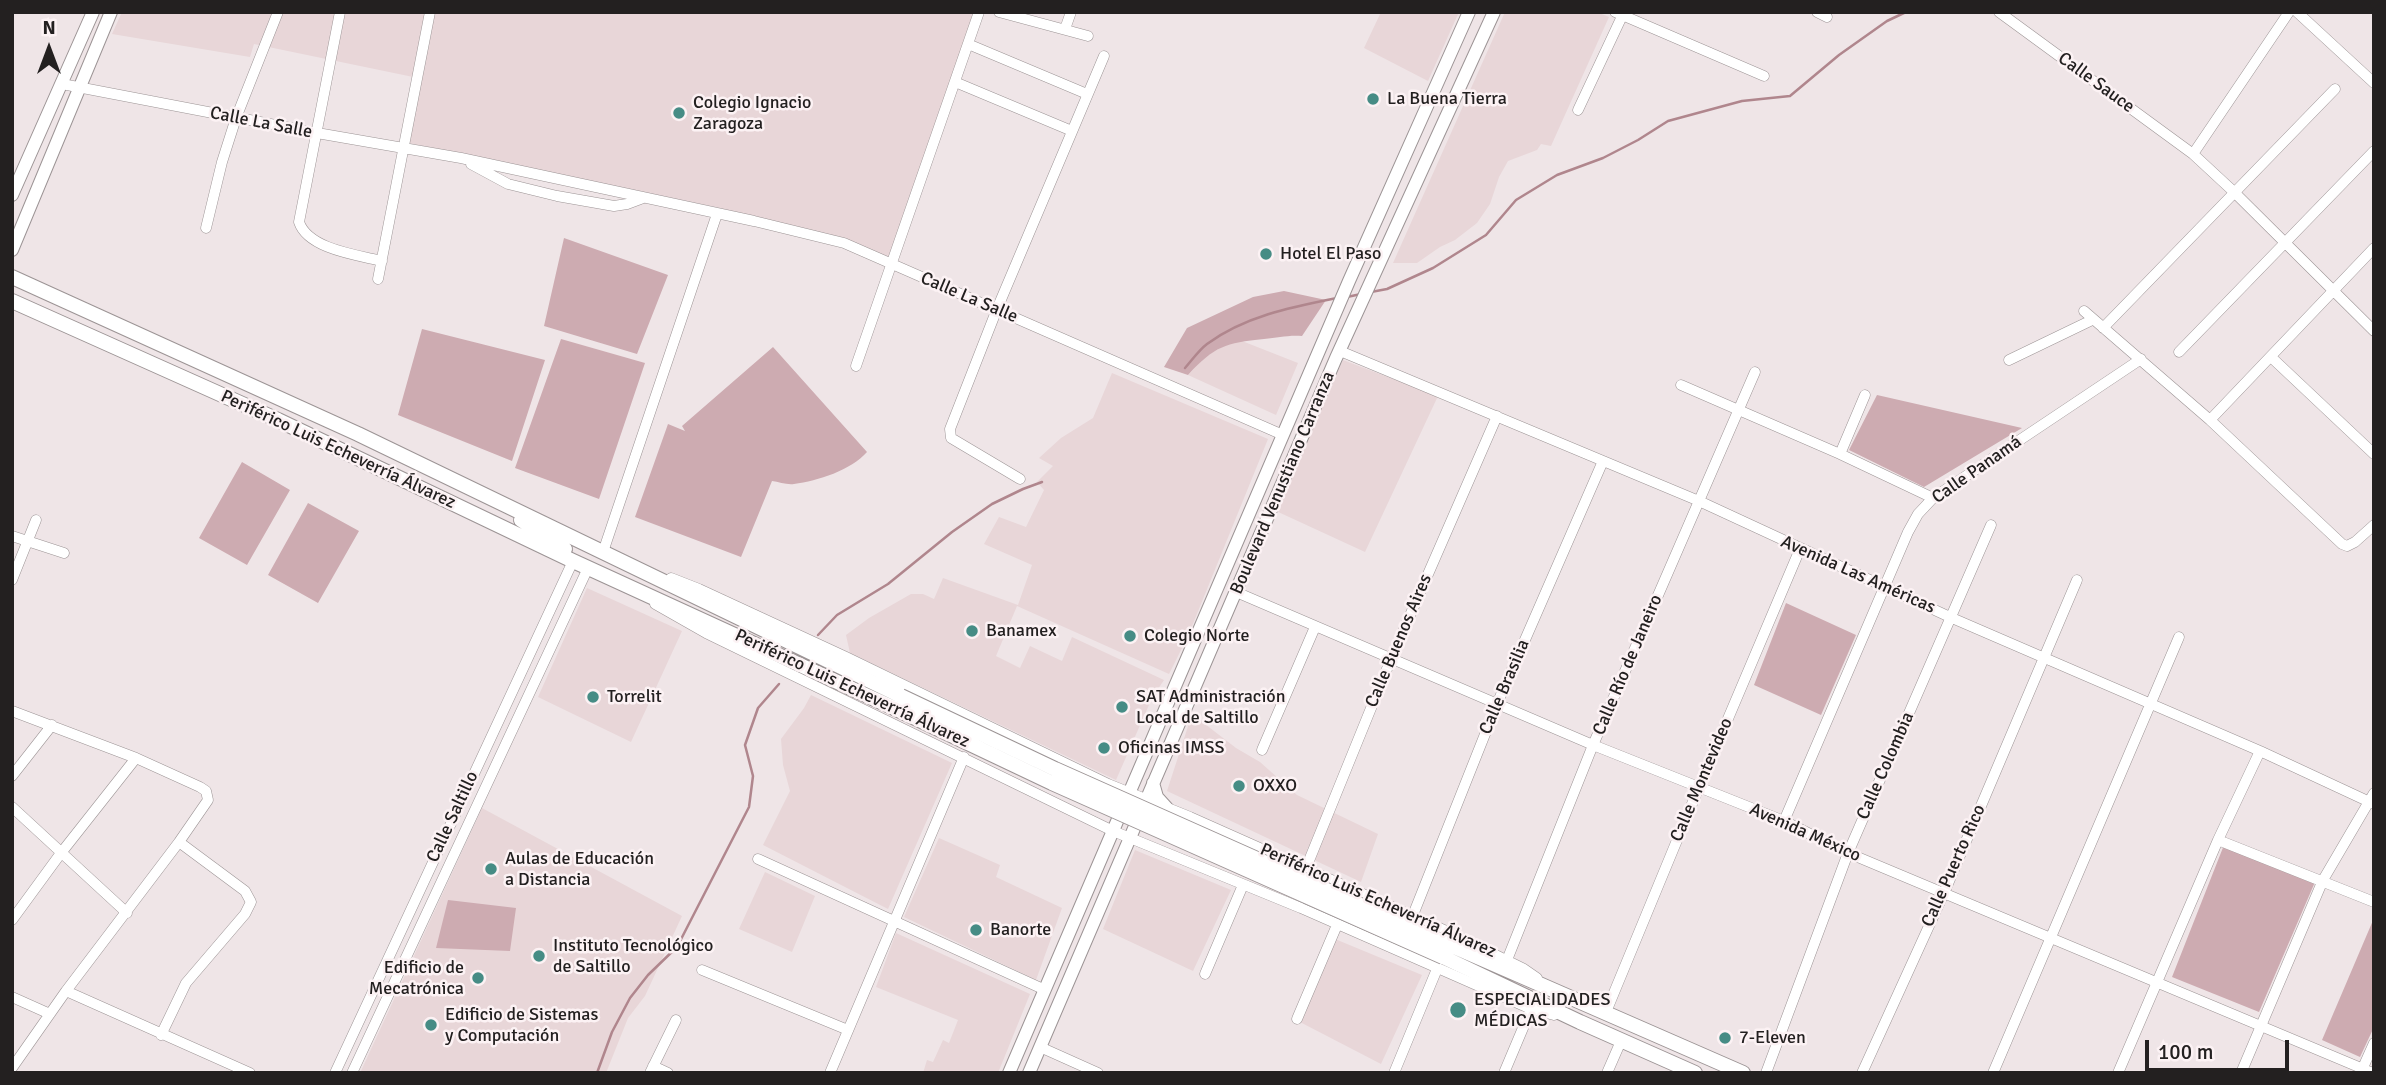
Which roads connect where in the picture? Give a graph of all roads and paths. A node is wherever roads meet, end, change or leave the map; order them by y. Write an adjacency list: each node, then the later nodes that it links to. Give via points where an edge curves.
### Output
1 (93, 12): 24 (main road)
2 (111, 12): 25 (main road)
3 (278, 12): 29 (street)
4 (340, 12): 31 (street)
5 (430, 12): 32 (street)
6 (979, 12): 19 (street)
7 (999, 12): 17 (street)
8 (1071, 12): 17 (street)
9 (1469, 12): 69 (main road, Boulevard Venustiano Carranza)
10 (1494, 12): 55 (main road, Boulevard Venustiano Carranza)
11 (1817, 12): 16 (street)
12 (1999, 12): 34 (street, Calle Sauce)
13 (2289, 12): 34 (street)
14 (2297, 12): 23 (street)
15 (1621, 13): 21 (street); 28 (street)
16 (1827, 17)
17 (1065, 29): 18 (street)
18 (1088, 36)
19 (968, 44): 22 (street); 27 (street)
20 (1104, 56): 27 (street)
21 (1764, 76)
22 (955, 82): 30 (street); 45 (street)
23 (2374, 83)
24 (61, 84): 25 (street, Calle La Salle); 37 (main road)
25 (80, 88): 29 (street, Calle La Salle); 43 (main road)
26 (2335, 89): 36 (street)
27 (1087, 93): 30 (street)
28 (1578, 110)
29 (236, 118): 31 (street, Calle La Salle); 40 (street)
30 (1072, 131): 50 (street)
31 (317, 133): 32 (street, Calle La Salle); 44 (street, via 299,222 302,230 337,250)
32 (405, 149): 35 (street, Calle La Salle); 44 (street)
33 (2374, 150): 41 (street)
34 (2193, 154): 36 (street, Calle Sauce)
35 (461, 158): 38 (street, Calle La Salle); 38 (street, Calle La Salle, via 508,184 556,195 614,206)
36 (2234, 192): 41 (street, Calle Sauce); 53 (street)
37 (12, 195)
38 (643, 198): 39 (street, Calle La Salle)
39 (717, 214): 45 (street, Calle La Salle, via 844,243); 83 (street)
40 (206, 228)
41 (2284, 243): 48 (street, Calle Sauce); 56 (street)
42 (2374, 248): 48 (street)
43 (12, 250)
44 (382, 261): 47 (street)
45 (892, 264): 50 (street, Calle La Salle); 60 (street)
46 (12, 277): 68 (highway, Periférico Luis Echeverría Álvarez)
47 (379, 279)
48 (2332, 291): 54 (street, Calle Sauce); 57 (street)
49 (12, 301): 66 (highway, Periférico Luis Echeverría Álvarez)
50 (997, 309): 69 (street, Calle La Salle); 73 (street, via 950,429 951,438)
51 (2084, 311): 52 (street)
52 (2092, 320): 53 (street); 59 (street)
53 (2103, 328): 58 (street)
54 (2374, 331)
55 (1340, 351): 65 (street, Avenida Las Américas); 92 (main road, Boulevard Venustiano Carranza)
56 (2179, 352)
57 (2271, 357): 67 (street); 71 (street)
58 (2141, 359): 67 (street); 74 (street, Calle Panamá)
59 (2009, 360)
60 (856, 366)
61 (1755, 372): 64 (street, Calle Río de Janeiro)
62 (1681, 385): 64 (street)
63 (1865, 395): 70 (street)
64 (1739, 410): 70 (street); 75 (street, Calle Río de Janeiro)
65 (1497, 416): 72 (street, Avenida Las Américas); 96 (street, Calle Buenos Aires)
66 (278, 420): 68 (highway, via 286,417); 85 (highway, Periférico Luis Echeverría Álvarez)
67 (2210, 421): 79 (street, via 2337,541 2350,545)
68 (358, 434): 76 (highway, Periférico Luis Echeverría Álvarez)
69 (1283, 435): 112 (main road, Boulevard Venustiano Carranza)
70 (1840, 454): 74 (street)
71 (2374, 454)
72 (1603, 461): 75 (street, Avenida Las Américas); 100 (street, Calle Brasilia)
73 (1020, 479)
74 (1933, 498): 90 (street, Calle Panamá, via 1918,514)
75 (1699, 501): 82 (street, Avenida Las Américas); 103 (street, Calle Río de Janeiro)
76 (506, 505): 83 (highway, Periférico Luis Echeverría Álvarez); 86 (highway)
77 (36, 520): 81 (street)
78 (1991, 525): 93 (street, Calle Colombia)
79 (2374, 525)
80 (12, 536): 81 (street)
81 (26, 542): 84 (street); 88 (street)
82 (1800, 549): 90 (street, Avenida Las Américas); 111 (street, Calle Montevideo)
83 (603, 552): 87 (highway, Periférico Luis Echeverría Álvarez)
84 (64, 554)
85 (573, 561): 86 (highway, Periférico Luis Echeverría Álvarez); 165 (street, Calle Saltillo)
86 (588, 568): 91 (highway, Periférico Luis Echeverría Álvarez); 166 (street, Calle Saltillo)
87 (635, 569): 98 (highway, Periférico Luis Echeverría Álvarez); 109 (street, Periférico Luis Echeverría Álvarez, via 699,589)
88 (12, 580)
89 (2077, 580): 97 (street, Calle Puerto Rico)
90 (1883, 586): 93 (street, Avenida Las Américas); 119 (street, Calle Panamá)
91 (642, 592): 98 (highway, Periférico Luis Echeverría Álvarez); 106 (street, via 706,633)
92 (1236, 593): 94 (street, Avenida México); 110 (main road, Boulevard Venustiano Carranza)
93 (1952, 618): 97 (street, Avenida Las Américas); 126 (street, Calle Colombia)
94 (1315, 627): 96 (street, Avenida México); 104 (street)
95 (2179, 637): 99 (street)
96 (1391, 659): 100 (street, Avenida México); 128 (street, Calle Buenos Aires)
97 (2044, 659): 99 (street, Avenida Las Américas); 131 (street, Calle Puerto Rico)
98 (898, 702): 139 (highway, Periférico Luis Echeverría Álvarez, bridge, via 1068,775)
99 (2150, 703): 105 (street, Avenida Las Américas); 138 (street)
100 (1497, 704): 103 (street, Avenida México); 134 (street, Calle Brasilia)
101 (12, 711): 102 (street)
102 (52, 725): 107 (street); 108 (street)
103 (1593, 745): 111 (street, Avenida México); 140 (street, Calle Río de Janeiro)
104 (1262, 750)
105 (2260, 751): 113 (street, Avenida Las Américas); 122 (street)
106 (964, 757): 118 (street); 136 (street)
107 (136, 758): 123 (street, via 200,787 207,796); 125 (street)
108 (12, 776)
109 (1105, 783): 112 (street, Periférico Luis Echeverría Álvarez); 118 (street, via 1111,797 1108,810)
110 (1153, 783): 114 (main road, Boulevard Venustiano Carranza); 116 (main road)
111 (1699, 787): 119 (street, Avenida México); 149 (street, Calle Montevideo)
112 (1129, 793): 114 (street, Periférico Luis Echeverría Álvarez); 120 (main road, Boulevard Venustiano Carranza)
113 (2372, 799): 129 (street)
114 (1146, 800): 116 (street, Periférico Luis Echeverría Álvarez); 121 (main road, Boulevard Venustiano Carranza)
115 (12, 807): 125 (street)
116 (1167, 808): 117 (street, Periférico Luis Echeverría Álvarez)
117 (1190, 817): 124 (street, via 1164,813 1152,819 1148,832); 128 (street, Periférico Luis Echeverría Álvarez)
118 (1087, 818): 120 (street)
119 (1784, 821): 126 (street, Avenida México)
120 (1114, 831): 121 (street); 145 (main road, Boulevard Venustiano Carranza)
121 (1130, 837): 124 (street); 159 (main road, Boulevard Venustiano Carranza)
122 (2218, 840): 129 (street); 143 (street)
123 (179, 842): 133 (street); 156 (street, via 245,891 251,902 186,983)
124 (1154, 846): 130 (street)
125 (61, 853): 133 (street); 135 (street)
126 (1848, 853): 131 (street, Avenida México); 177 (street, Calle Colombia)
127 (758, 859): 136 (street)
128 (1306, 868): 134 (street, Periférico Luis Echeverría Álvarez)
129 (2323, 880): 132 (street); 154 (street)
130 (1243, 885): 137 (street); 142 (street)
131 (1944, 893): 138 (street, Avenida México); 178 (street, Calle Puerto Rico)
132 (2374, 902)
133 (127, 913): 146 (street)
134 (1413, 915): 140 (street, Periférico Luis Echeverría Álvarez)
135 (12, 920)
136 (894, 922): 145 (street); 155 (street)
137 (1337, 925): 139 (street); 151 (street)
138 (2050, 936): 143 (street, Avenida México); 179 (street)
139 (1443, 957): 144 (highway, Periférico Luis Echeverría Álvarez); 148 (street); 153 (highway, Periférico Luis Echeverría Álvarez); 172 (street)
140 (1507, 960): 144 (street, Periférico Luis Echeverría Álvarez)
141 (702, 970): 155 (street)
142 (1205, 974)
143 (2158, 981): 154 (street, Avenida México); 180 (street)
144 (1542, 984): 149 (highway, Periférico Luis Echeverría Álvarez)
145 (1043, 989): 169 (main road, Boulevard Venustiano Carranza)
146 (66, 991): 150 (street); 156 (street)
147 (12, 997): 150 (street)
148 (1531, 1009): 153 (street); 173 (street)
149 (1606, 1012): 176 (highway, Periférico Luis Echeverría Álvarez)
150 (50, 1014): 160 (street)
151 (1297, 1019)
152 (676, 1020): 162 (street)
153 (1580, 1022): 157 (highway, Periférico Luis Echeverría Álvarez)
154 (2262, 1026): 163 (street, Avenida México); 181 (street)
155 (848, 1030): 168 (street)
156 (161, 1035): 161 (street)
157 (1621, 1041): 174 (street); 175 (highway, Periférico Luis Echeverría Álvarez)
158 (2374, 1043): 163 (street)
159 (1040, 1047): 170 (main road, Boulevard Venustiano Carranza); 171 (street)
160 (12, 1068)
161 (236, 1070): 164 (street)
162 (651, 1070): 167 (street)
163 (2362, 1070): 182 (street, Avenida México)
164 (250, 1073)
165 (335, 1073)
166 (352, 1073)
167 (668, 1073)
168 (830, 1073)
169 (1009, 1073)
170 (1029, 1073)
171 (1098, 1073)
172 (1394, 1073)
173 (1504, 1073)
174 (1606, 1073)
175 (1695, 1073)
176 (1743, 1073)
177 (1766, 1073)
178 (1862, 1073)
179 (1993, 1073)
180 (2118, 1073)
181 (2241, 1073)
182 (2373, 1073)

